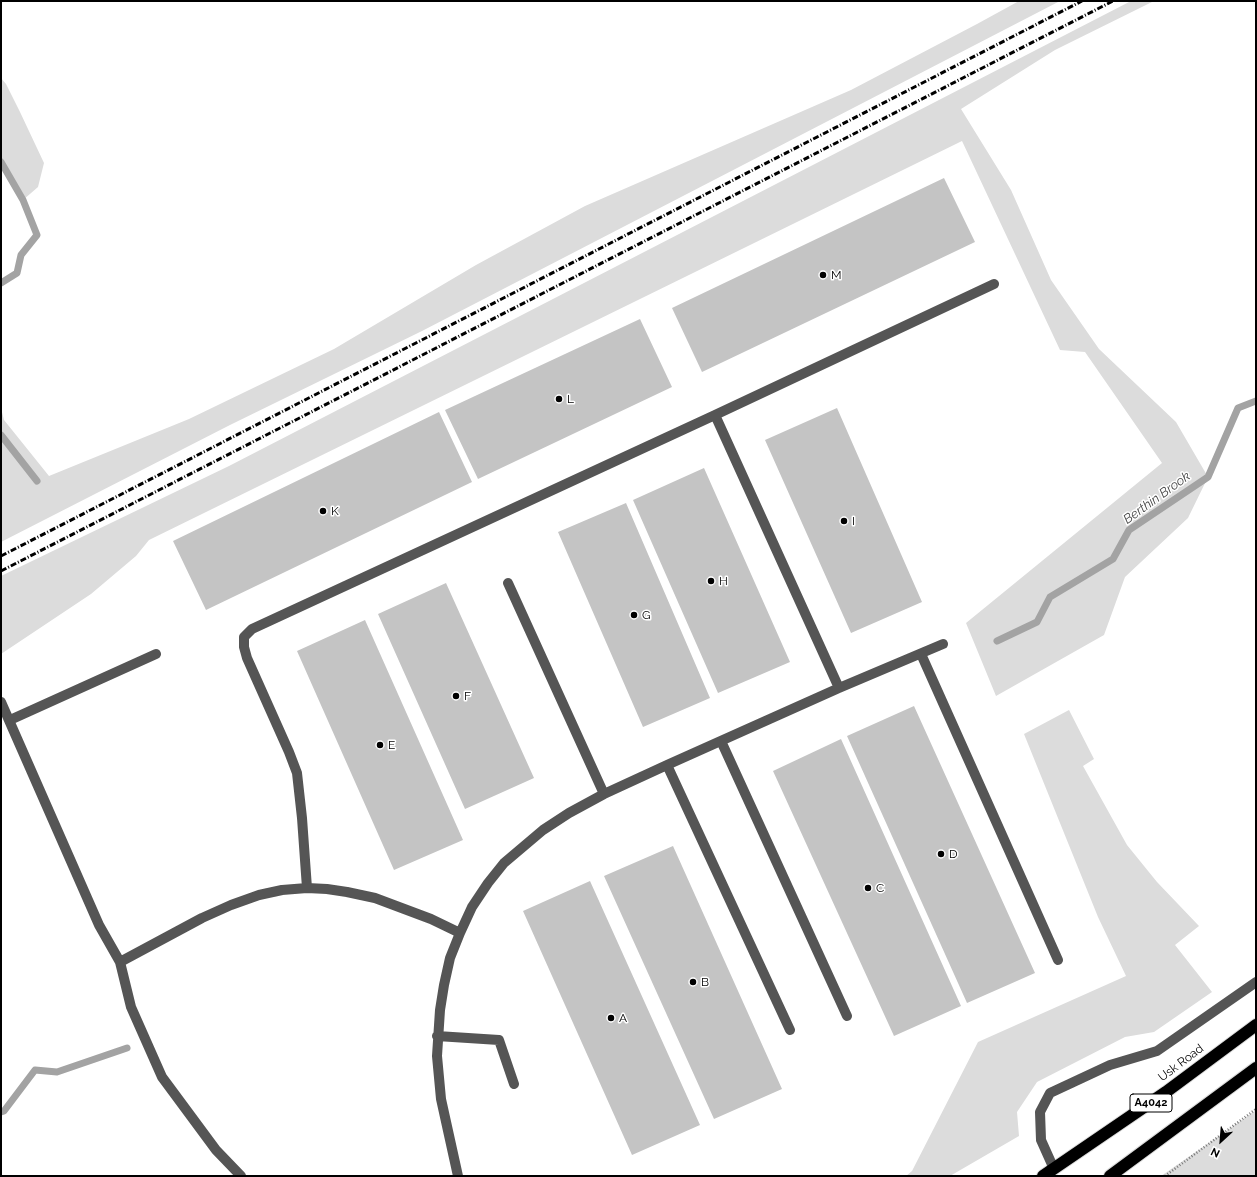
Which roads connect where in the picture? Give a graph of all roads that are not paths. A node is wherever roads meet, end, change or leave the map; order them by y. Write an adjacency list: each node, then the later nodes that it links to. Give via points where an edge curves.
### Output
1 (994, 284): 2 (street)
2 (715, 415): 7 (street); 13 (street, via 252,629 244,637 247,658 297,773)
3 (508, 583): 12 (street)
4 (943, 644): 6 (street)
5 (156, 654): 9 (street)
6 (921, 654): 7 (street); 15 (street)
7 (839, 688): 10 (street)
8 (1, 702): 9 (street)
9 (10, 720): 16 (street, via 99,925)
10 (720, 741): 11 (street); 18 (street)
11 (667, 765): 12 (street); 20 (street)
12 (604, 794): 14 (street, via 543,830 504,863 472,907)
13 (307, 888): 14 (street, via 375,898 424,916); 16 (street, via 259,895 231,905)
14 (460, 933): 21 (street, via 450,958)
15 (1058, 960)
16 (120, 962): 25 (street, via 131,1006 162,1077 216,1150)
17 (1256, 982): 24 (street, via 1157,1051 1110,1065 1050,1093 1040,1112 1041,1140)
18 (847, 1016)
19 (1256, 1025): 24 (highway, Usk Road / A4042, via 1166,1092)
20 (790, 1030)
21 (437, 1036): 23 (street, via 499,1040); 26 (street, via 441,1099)
22 (1256, 1068): 28 (highway, A4042)
23 (514, 1084)
24 (1054, 1169): 27 (highway, Usk Road / A4042)
25 (241, 1176)
26 (458, 1176)
27 (1043, 1176)
28 (1110, 1176)

